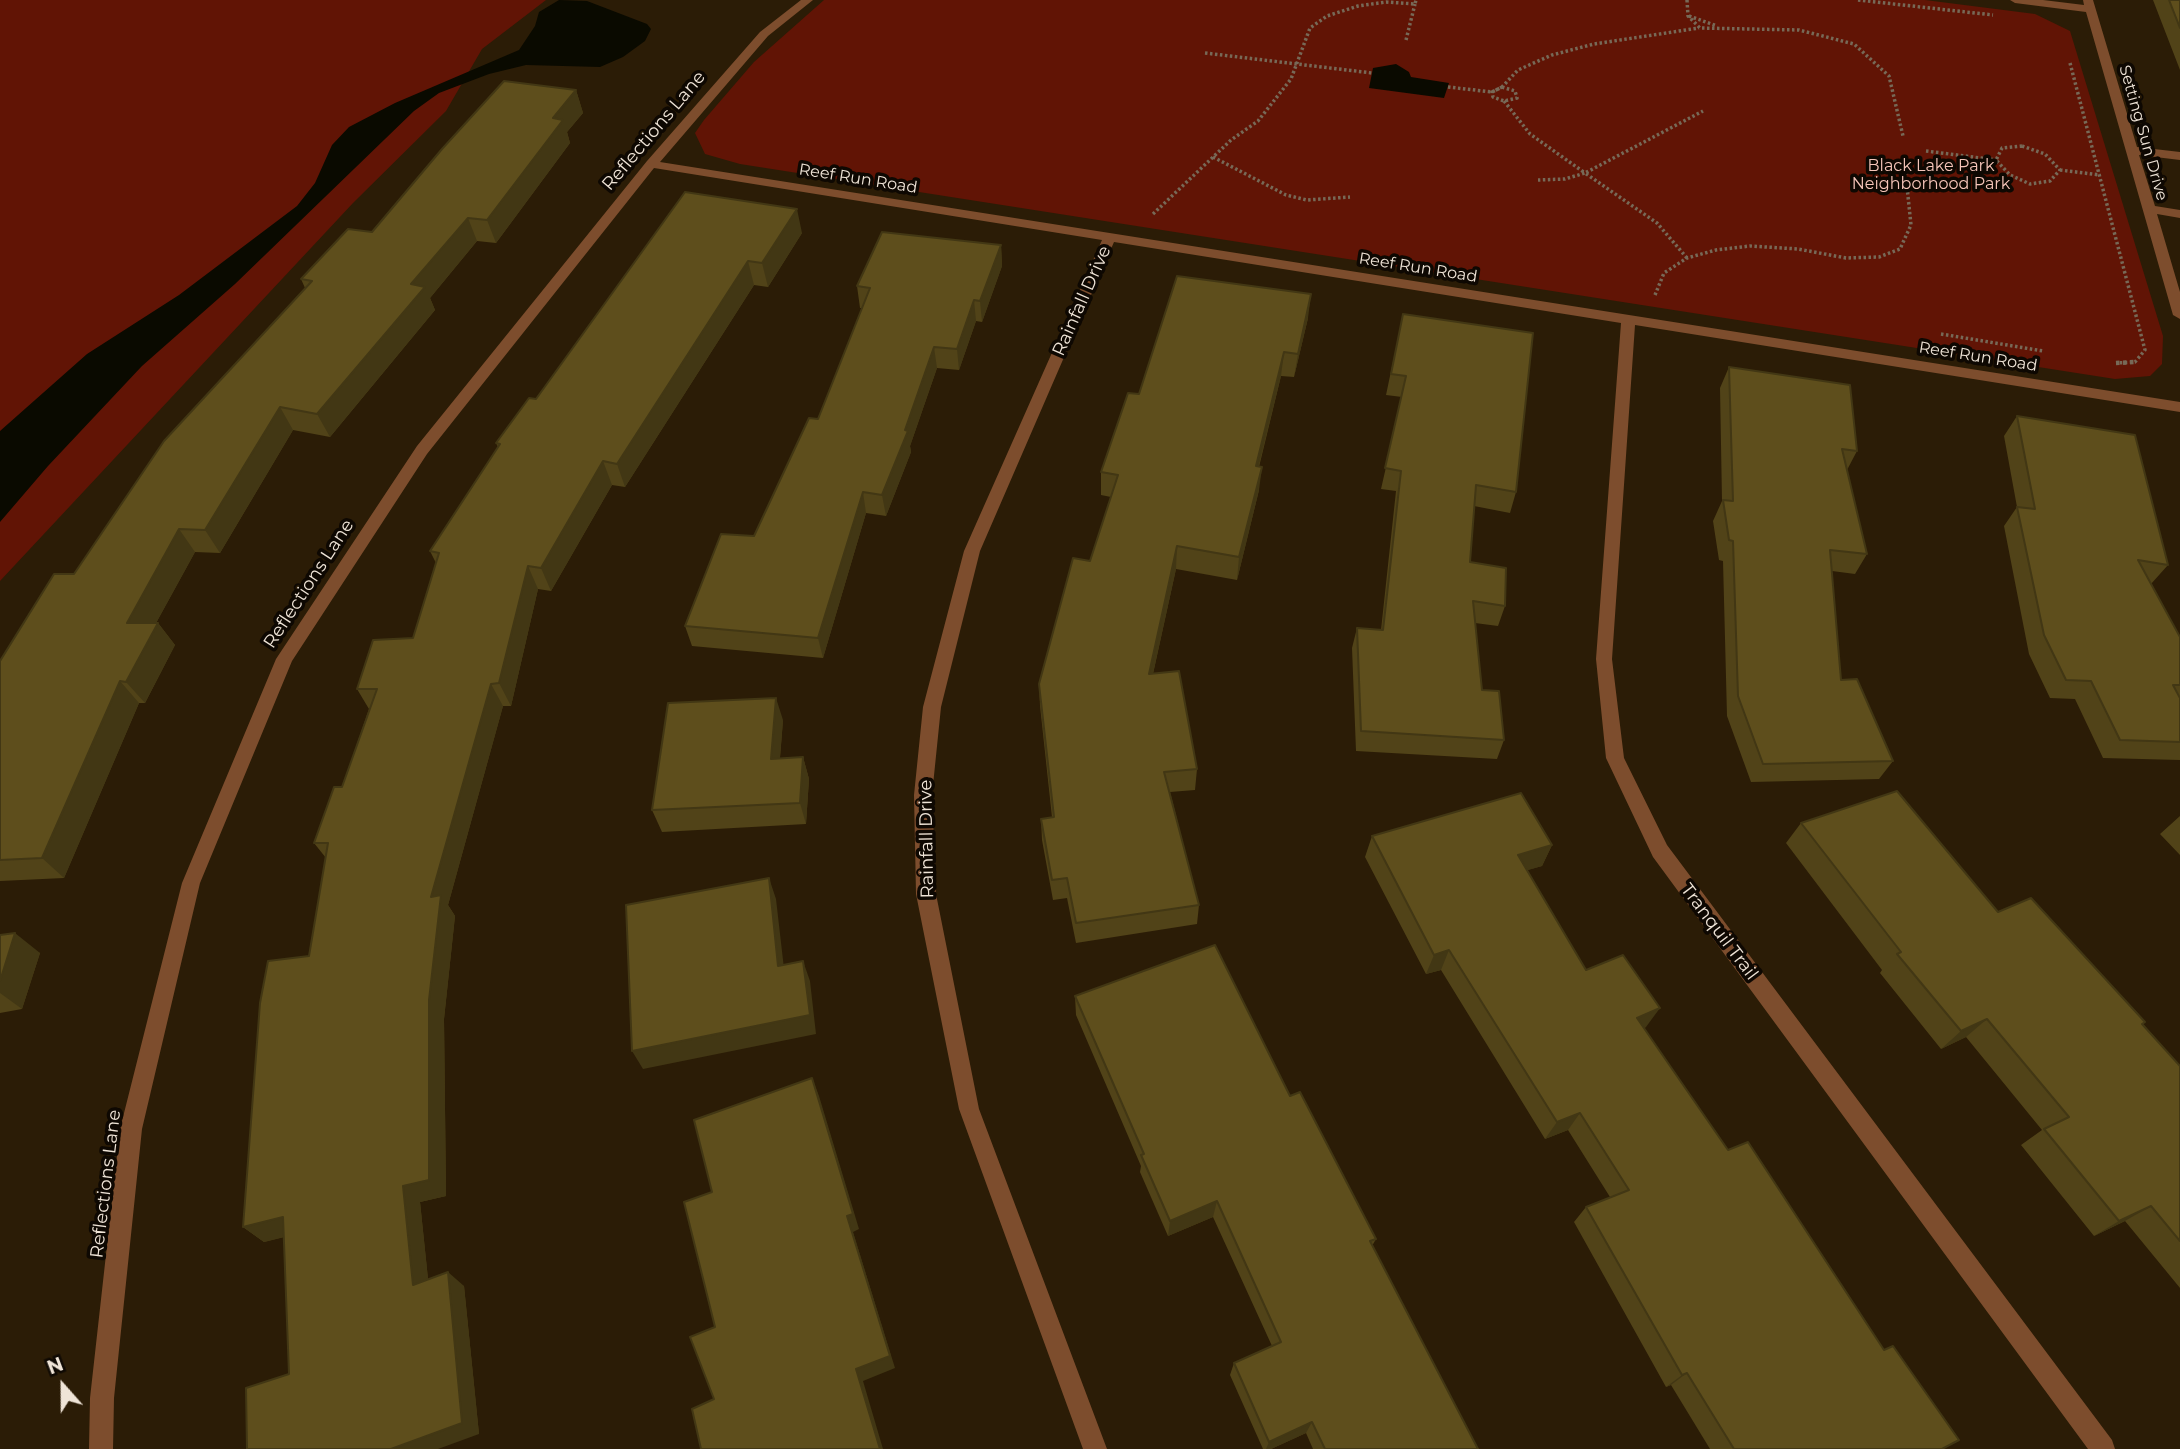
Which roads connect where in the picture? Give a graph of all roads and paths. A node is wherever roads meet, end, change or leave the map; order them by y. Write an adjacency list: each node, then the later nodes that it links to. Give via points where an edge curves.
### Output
1 (808, 0): 28 (street, Reflections Lane, via 764,34)
2 (1687, 0): 8 (path)
3 (1858, 0): 7 (path)
4 (2015, 0): 6 (street)
5 (1416, 2): 11 (path); 14 (path, via 1359,6 1327,16 1310,28)
6 (2089, 5): 22 (street, Setting Sun Drive)
7 (1998, 15)
8 (1688, 16): 9 (path); 10 (path)
9 (1721, 27): 10 (path); 21 (path, via 1799,30 1854,44 1889,76)
10 (1700, 28): 17 (path, via 1552,55 1518,71)
11 (1406, 40)
12 (1205, 53): 14 (path)
13 (2069, 60): 31 (path)
14 (1296, 64): 15 (path); 25 (path, via 1291,79 1258,121)
15 (1373, 74)
16 (1448, 87): 18 (path)
17 (1502, 87): 18 (path); 19 (path, via 1515,92 1517,98)
18 (1492, 92): 19 (path)
19 (1504, 101): 30 (path, via 1530,134)
20 (1703, 111): 30 (path)
21 (1903, 136)
22 (2131, 150): 24 (street); 34 (street, Setting Sun Drive)
23 (1926, 151): 27 (path)
24 (2180, 156)
25 (1213, 157): 33 (path, via 1286,195 1307,200); 36 (path, via 1152,215)
26 (1904, 158): 38 (path, via 1910,225 1900,249 1879,257 1846,258 1750,246)
27 (1996, 160): 29 (path, via 2010,175 2030,184 2050,181); 29 (path, via 2002,148 2022,146 2045,154)
28 (651, 164): 37 (street, Reef Run Road); 46 (street, Reflections Lane, via 422,450 284,659 191,883 131,1129 102,1398)
29 (2060, 170): 31 (path)
30 (1585, 173): 32 (path); 38 (path, via 1657,223)
31 (2100, 174): 44 (path, via 2145,351 2135,362)
32 (1538, 180)
33 (1350, 197)
34 (2149, 209): 35 (street); 40 (street, Setting Sun Drive)
35 (2180, 214)
36 (1166, 217)
37 (1110, 237): 41 (street, Reef Run Road); 47 (street, Rainfall Drive, via 972,551 932,706 923,795 926,894 969,1109)
38 (1687, 258): 39 (path, via 1664,273 1654,299)
39 (1659, 300)
40 (2180, 315)
41 (1628, 319): 45 (street, Reef Run Road); 48 (street, Tranquil Trail, via 1604,659 1615,758 1660,851)
42 (1937, 334): 43 (path)
43 (2043, 351)
44 (2113, 363)
45 (2180, 407)
46 (102, 1449)
47 (1095, 1449)
48 (2102, 1449)

